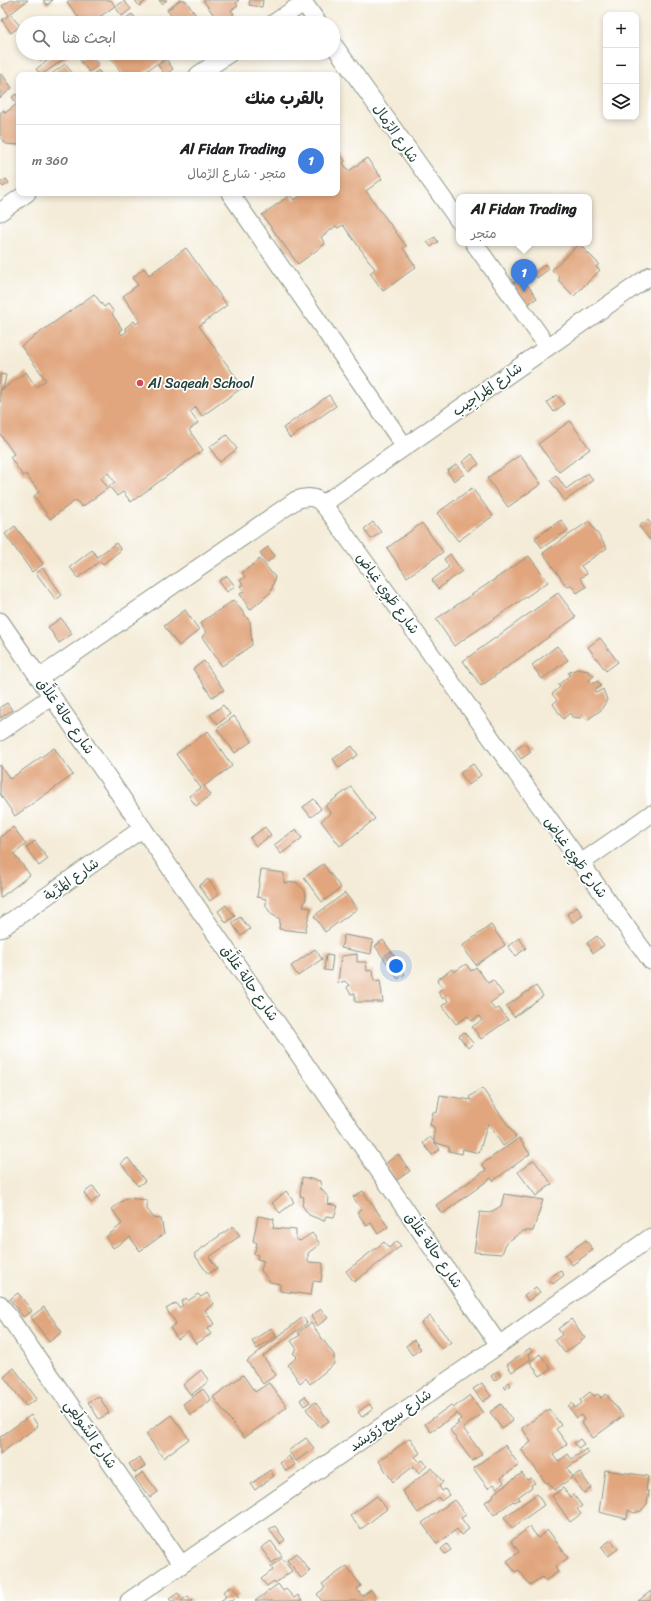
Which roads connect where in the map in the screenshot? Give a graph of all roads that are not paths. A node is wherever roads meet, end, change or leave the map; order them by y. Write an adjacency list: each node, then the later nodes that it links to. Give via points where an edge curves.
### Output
1 (303, 1): 2 (street); 3 (street)
2 (283, 16)
3 (313, 16)
4 (340, 54): 10 (street, شارع الرِّمال)
5 (220, 60): 6 (street)
6 (202, 72)
7 (23, 196): 9 (street)
8 (232, 196): 14 (street)
9 (0, 212)
10 (456, 217)
11 (476, 246): 13 (street)
12 (651, 275): 13 (street, شارع المَراجِيب)
13 (548, 347): 14 (street, شارع المَراجِيب)
14 (405, 447): 15 (street, شارع المَراجِيب)
15 (323, 504): 17 (street, via 310,497 296,500); 22 (street, شارع طَوِي غياض)
16 (0, 621): 17 (street, شارع حالة عَلاَّق)
17 (39, 678): 18 (street, شارع حالة عَلاَّق)
18 (52, 696): 19 (street); 21 (street, شارع حالة عَلاَّق)
19 (0, 732)
20 (651, 814): 22 (street)
21 (143, 828): 23 (street, شارع المَرِّية); 27 (street, شارع حالة عَلاَّق)
22 (581, 863): 24 (street, شارع طَوِي غياض)
23 (0, 929)
24 (651, 961)
25 (651, 1237): 27 (street, شارع سيح رُوَيشد)
26 (0, 1304): 28 (street, شارع السُّولَعِي)
27 (499, 1345): 28 (street, شارع سيح رُوَيشد)
28 (181, 1564): 29 (street, شارع سيح رُوَيشد)
29 (129, 1601)

